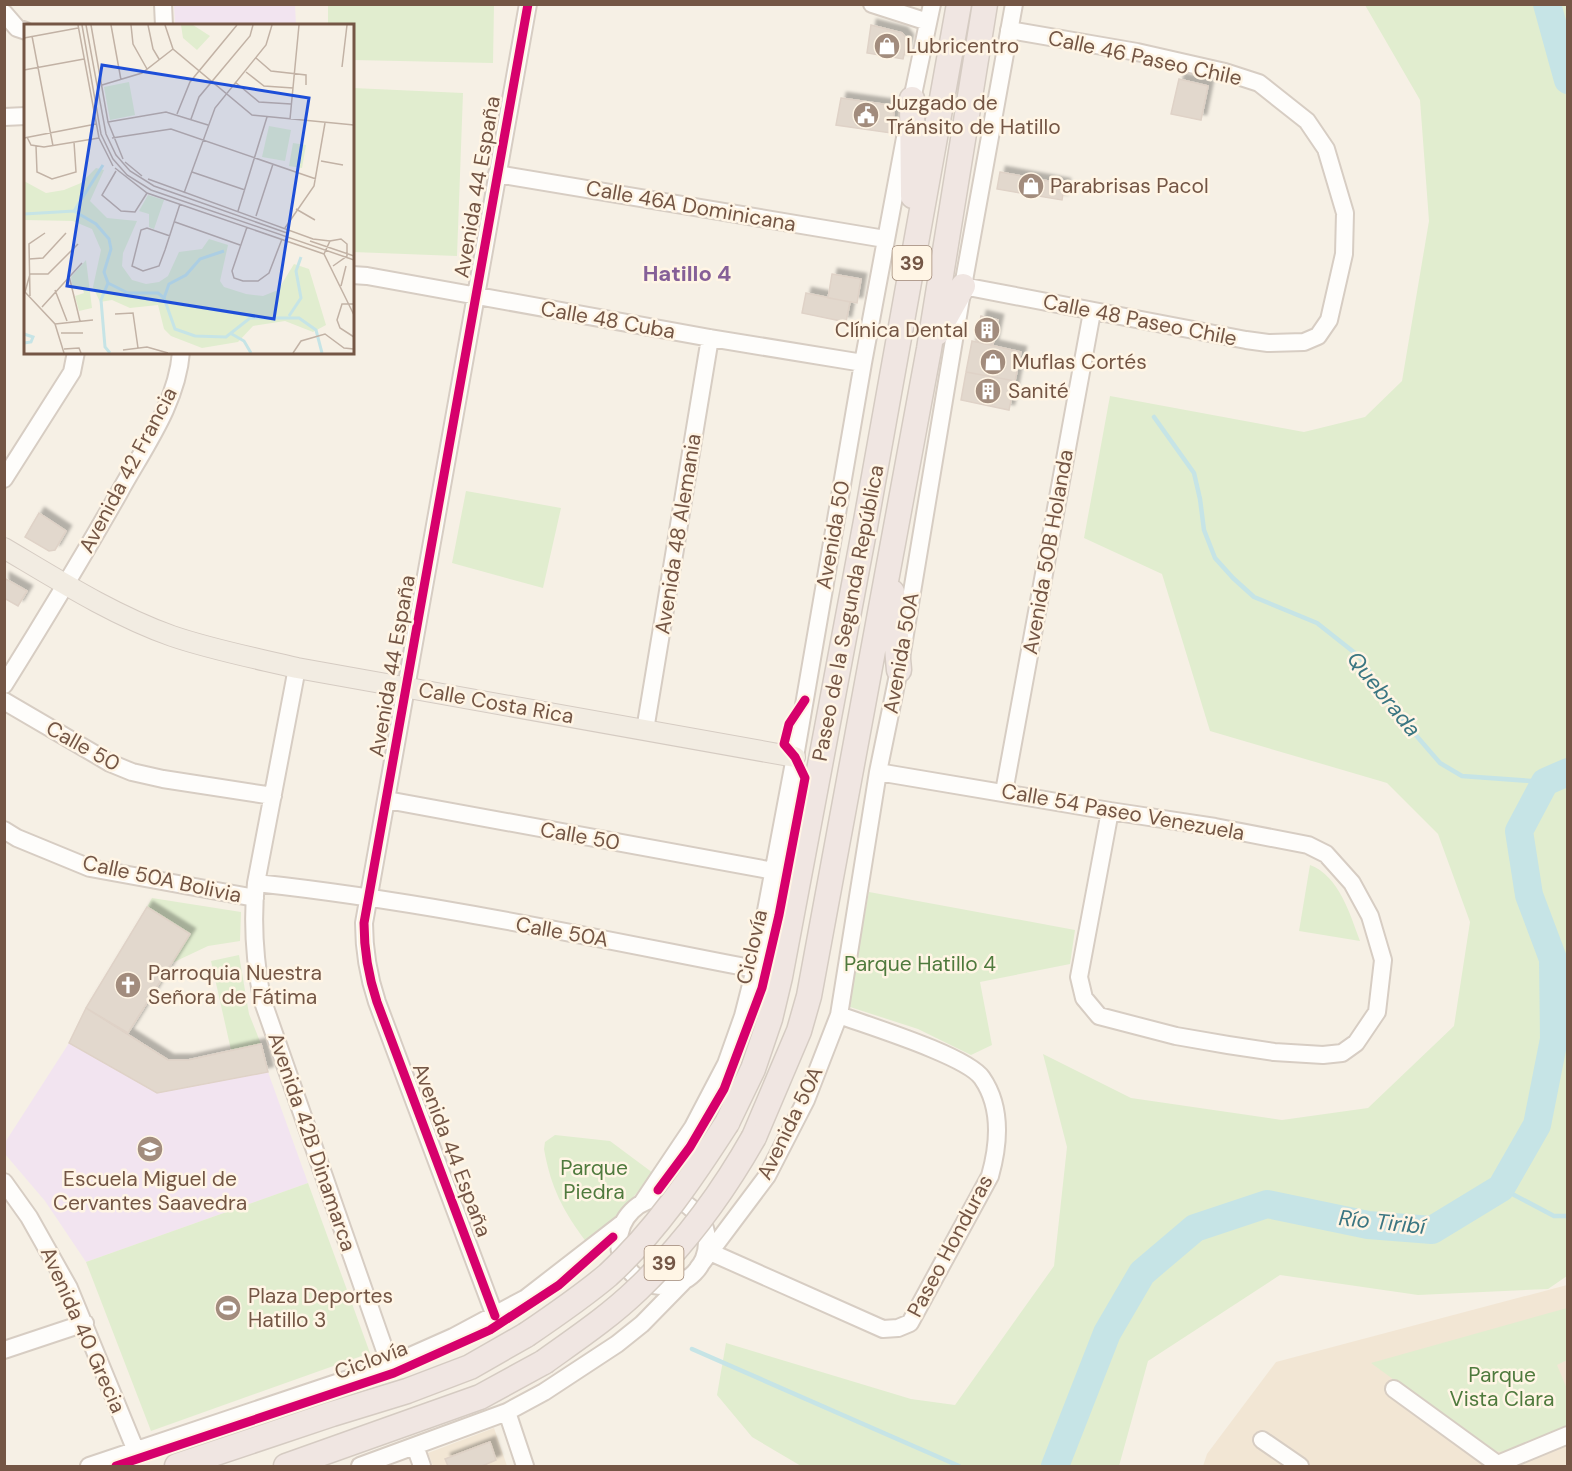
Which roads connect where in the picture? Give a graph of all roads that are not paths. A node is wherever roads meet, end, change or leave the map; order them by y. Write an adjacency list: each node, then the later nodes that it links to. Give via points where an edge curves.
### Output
1 (163, 4): 10 (street)
2 (528, 4): 16 (street, Avenida 44 España)
3 (872, 4): 9 (street)
4 (932, 4): 9 (street, Avenida 50)
5 (959, 4): 18 (highway, Paseo de la Segunda República / 39)
6 (985, 4): 25 (highway, Paseo de la Segunda República / 39)
7 (1014, 4): 12 (street, Avenida 50A)
8 (4, 13): 11 (street)
9 (928, 22): 13 (street, Avenida 50)
10 (164, 24)
11 (24, 30)
12 (1009, 30): 20 (street, Avenida 50A); 23 (street, Calle 46 Paseo Chile, via 1225,72 1259,83 1307,121 1326,149 1345,213 1344,254 1329,320)
13 (912, 99): 17 (street, Avenida 50); 18 (highway)
14 (24, 116): 15 (street)
15 (4, 117)
16 (497, 174): 17 (street, Calle 46A Dominicana); 21 (street, Avenida 44 España)
17 (885, 239): 28 (street, Avenida 50)
18 (914, 252): 68 (highway, Paseo de la Segunda República / 39, bridge, via 780,977 753,1069 727,1123 640,1243 576,1301 526,1335 459,1371 407,1391)
19 (354, 275): 21 (street, Calle 48 Cuba)
20 (963, 286): 22 (street, Calle 48 Paseo Chile); 25 (highway); 34 (street, Avenida 50A)
21 (477, 295): 24 (street, Calle 48 Cuba); 36 (street, Avenida 44 España)
22 (1092, 312): 23 (street, Calle 48 Paseo Chile, via 1268,343 1304,342); 41 (street, Avenida 50B Holanda)
23 (1318, 336)
24 (710, 338): 28 (street, Calle 48 Cuba); 38 (street, Avenida 48 Alemania)
25 (929, 349): 31 (highway, Paseo de la Segunda República / 39)
26 (76, 354): 29 (street, via 72,372)
27 (181, 354): 32 (street, Avenida 42 Francia, via 178,376 164,414)
28 (863, 363): 39 (street, Avenida 50)
29 (4, 478)
30 (4, 548): 32 (main road, Calle Costa Rica)
31 (890, 563): 34 (highway); 69 (highway, Paseo de la Segunda República / 39, bridge, via 808,996 799,1031 754,1137 735,1171 674,1252 637,1290 544,1362 480,1397)
32 (66, 585): 33 (main road, Calle Costa Rica, via 172,636); 35 (street, Avenida 42 Francia)
33 (297, 668): 36 (main road, Calle Costa Rica); 42 (street, Avenida 42B Dinamarca)
34 (899, 670): 40 (street, Avenida 50A)
35 (4, 685)
36 (406, 687): 38 (main road, Calle Costa Rica); 43 (street, Avenida 44 España)
37 (4, 701): 42 (street, Calle 50, via 132,772)
38 (645, 730): 39 (main road, Calle Costa Rica)
39 (795, 757): 46 (street, Avenida 50)
40 (878, 772): 41 (street, Calle 54 Paseo Venezuela); 50 (street, Avenida 50A)
41 (1004, 792): 44 (street, Calle 54 Paseo Venezuela)
42 (273, 796): 47 (street, Avenida 42B Dinamarca)
43 (387, 800): 46 (street, Calle 50); 48 (street, Avenida 44 España)
44 (1110, 811): 44 (street, Calle 54 Paseo Venezuela, via 1308,845 1326,854 1352,883 1370,916 1383,960 1377,1011 1356,1043 1342,1053 1323,1055 1262,1050 1176,1036 1099,1016 1084,998 1079,977)
45 (4, 830): 47 (street, Calle 50A Bolivia, via 90,868)
46 (774, 871): 49 (street, Avenida 50)
47 (256, 891): 48 (street, Calle 50A Bolivia, via 321,890); 59 (street, Avenida 42B Dinamarca, via 257,972 262,999)
48 (368, 898): 49 (street, Calle 50A); 56 (street, Avenida 44 España, via 364,924 368,976)
49 (755, 969): 52 (street, Avenida 50, via 726,1064 693,1127)
50 (839, 1015): 54 (street, Avenida 50A, via 806,1101 767,1176); 54 (street, Paseo Honduras, via 959,1060 981,1077 994,1102 997,1152 990,1176 910,1323 883,1329)
51 (4, 1182): 57 (street, Avenida 40 Grecia, via 54,1257)
52 (642, 1203): 53 (street); 55 (street, via 671,1198 696,1213 706,1240 705,1255)
53 (624, 1222): 55 (street, via 620,1247 634,1275 663,1286 676,1284); 56 (street, via 526,1298)
54 (710, 1252): 55 (street, Avenida 50A)
55 (693, 1273): 61 (street, Avenida 50A, via 617,1344)
56 (495, 1316): 59 (street)
57 (85, 1323): 58 (street); 65 (street, Avenida 40 Grecia)
58 (4, 1350)
59 (390, 1365): 65 (street)
60 (1394, 1389): 66 (street)
61 (507, 1412): 64 (street, Avenida 50A); 72 (street)
62 (1568, 1435): 66 (street)
63 (1262, 1440): 73 (street)
64 (415, 1446): 70 (street, Avenida 50A); 71 (street)
65 (136, 1451): 67 (street)
66 (1499, 1466)
67 (89, 1467)
68 (177, 1467)
69 (286, 1467)
70 (360, 1467)
71 (422, 1467)
72 (525, 1467)
73 (1299, 1467)

